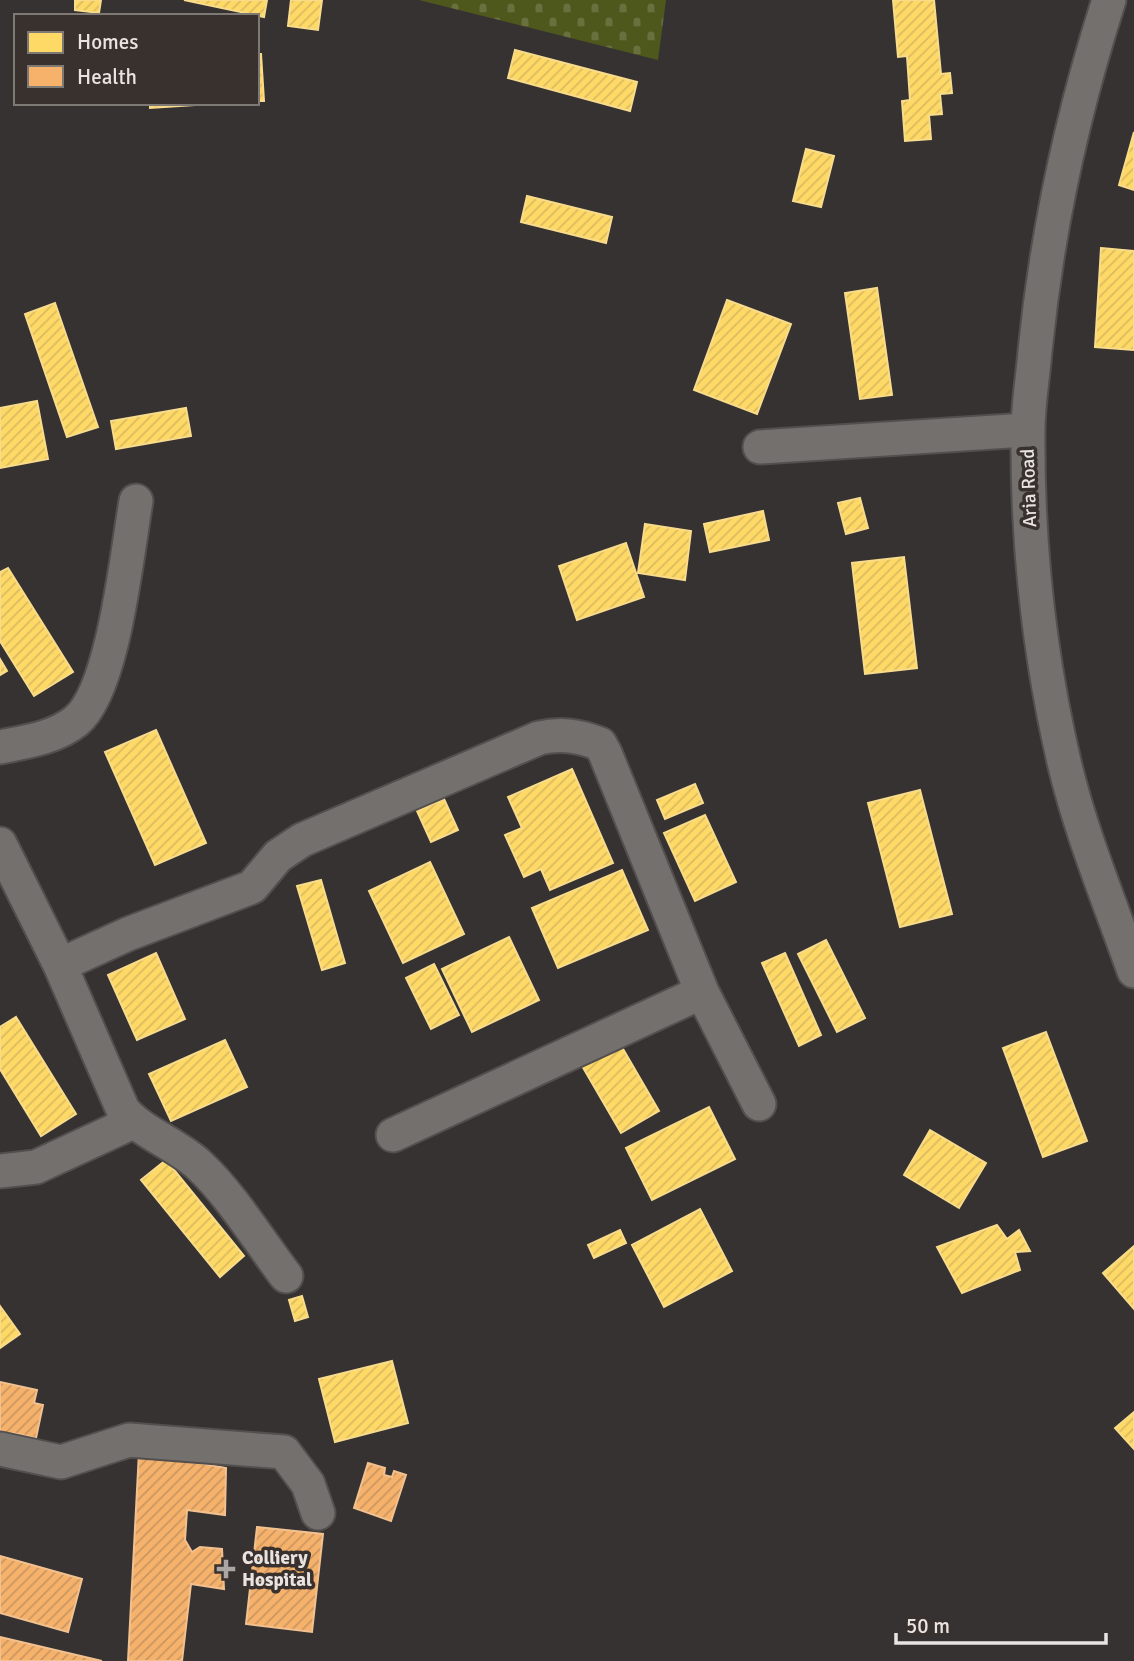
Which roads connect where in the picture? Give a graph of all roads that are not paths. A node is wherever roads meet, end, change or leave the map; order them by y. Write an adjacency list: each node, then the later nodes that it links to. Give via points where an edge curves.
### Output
1 (1109, 0): 2 (street, Aria Road, via 1071,131 1043,271)
2 (1027, 430): 3 (street); 8 (street, Aria Road, via 1031,541 1049,691 1065,768)
3 (760, 447)
4 (136, 501): 5 (street, via 110,646 90,707 75,722 47,736)
5 (0, 747)
6 (0, 844): 7 (street)
7 (60, 965): 9 (street, via 252,887 278,856 302,839 558,734 600,744); 11 (street, via 116,1096)
8 (1134, 971)
9 (702, 992): 10 (street); 12 (street)
10 (759, 1104)
11 (133, 1122): 13 (street, via 36,1167); 14 (street, via 202,1167)
12 (393, 1135)
13 (0, 1171)
14 (286, 1276)
15 (0, 1450): 16 (street, via 61,1462 129,1440 284,1452 308,1484)
16 (318, 1513)

